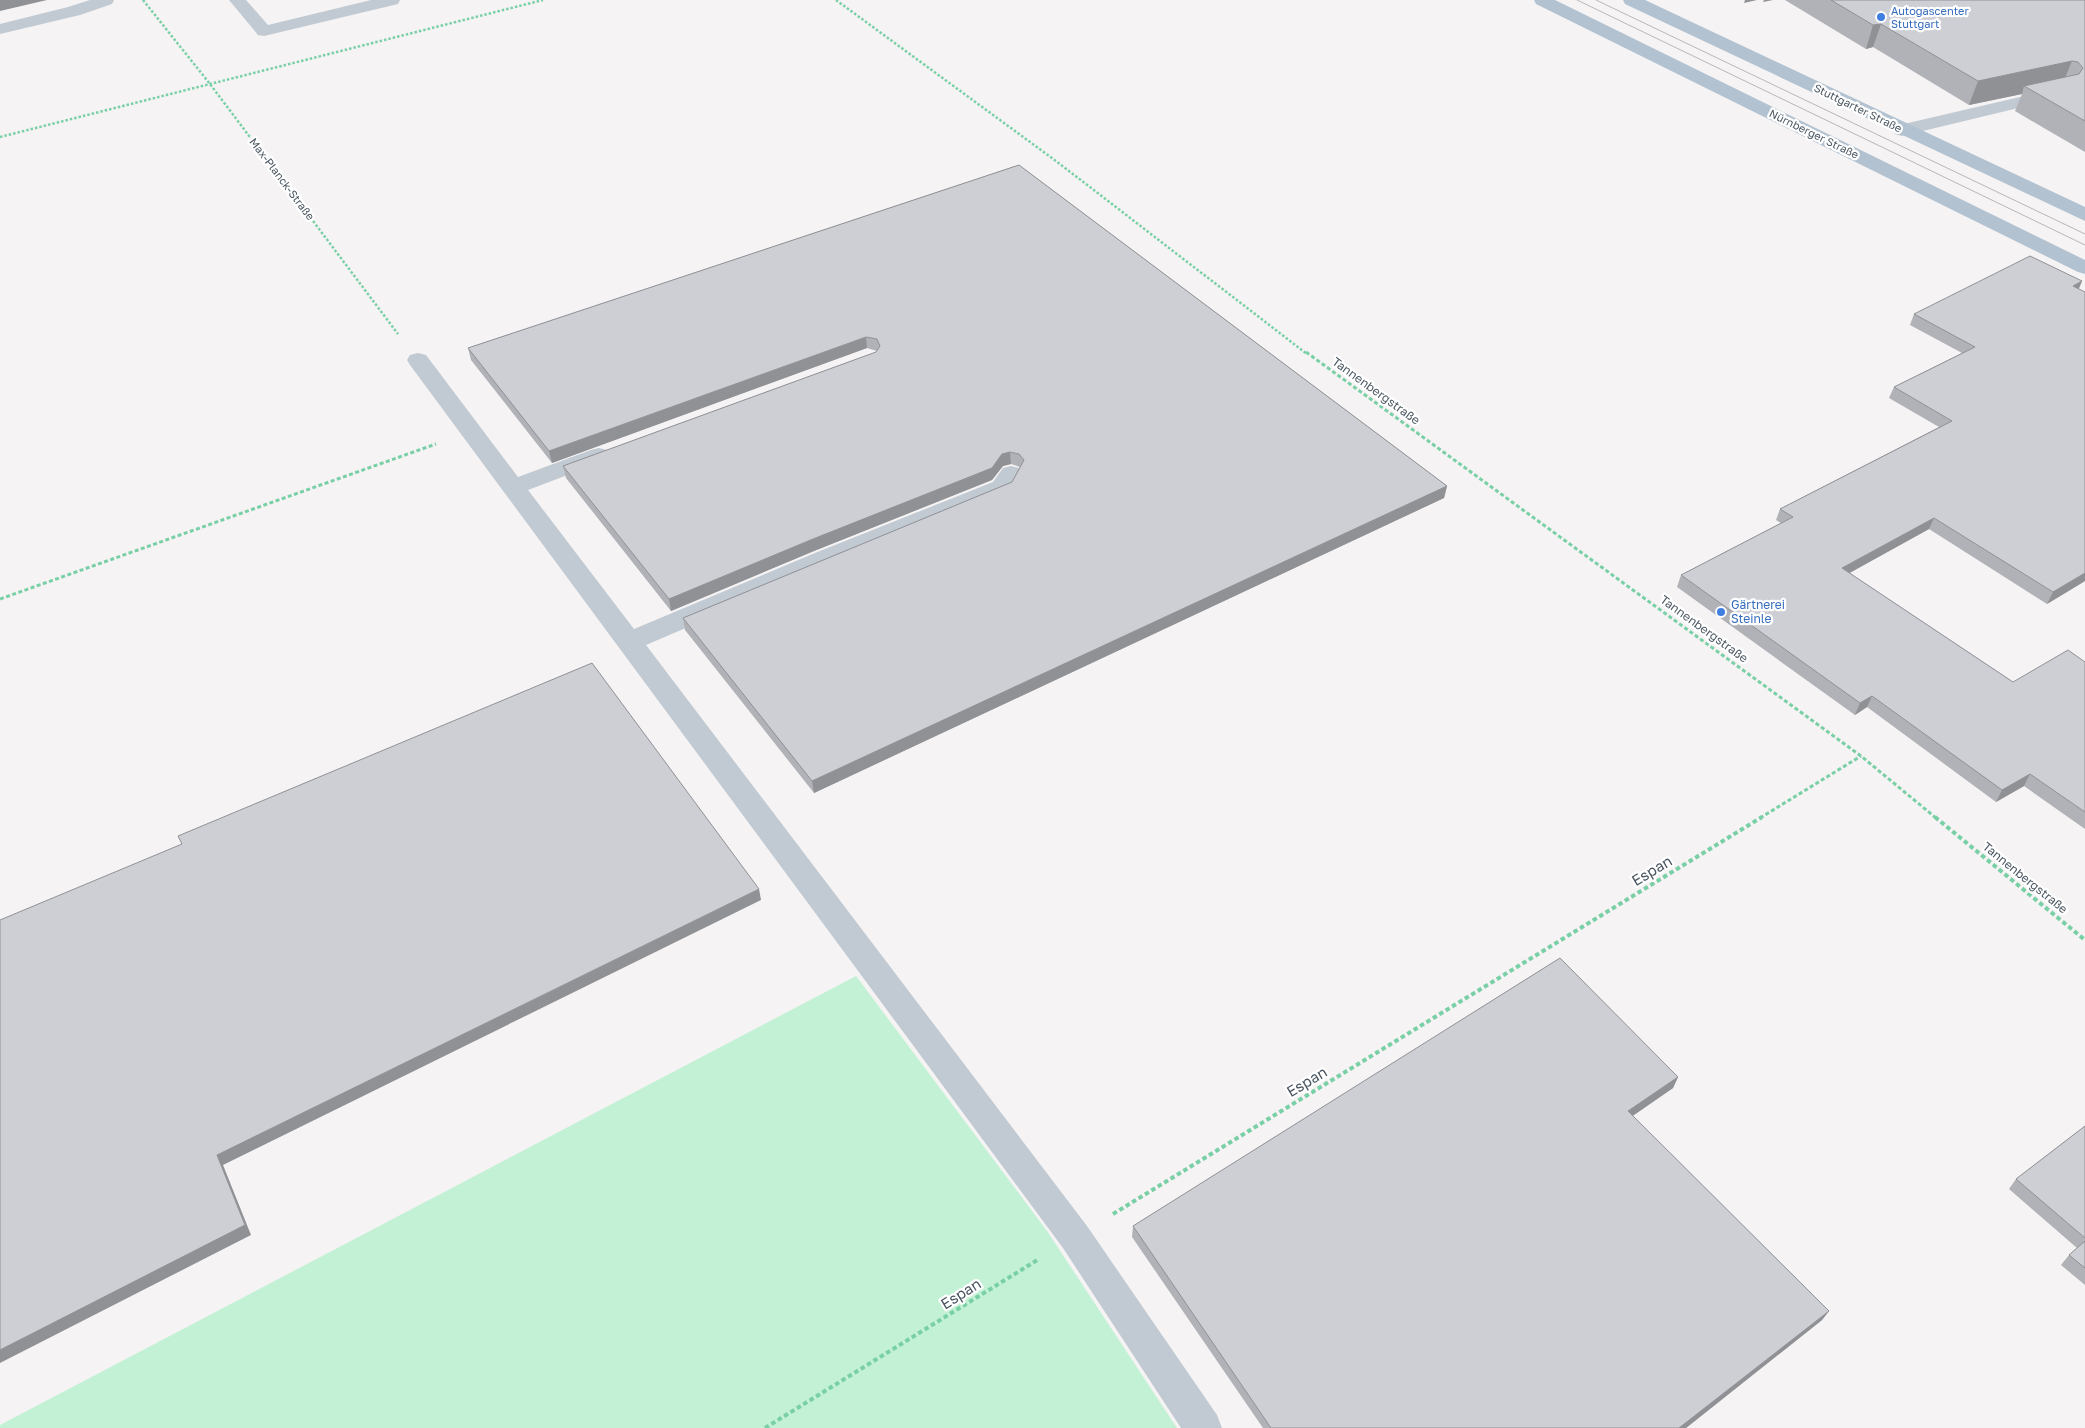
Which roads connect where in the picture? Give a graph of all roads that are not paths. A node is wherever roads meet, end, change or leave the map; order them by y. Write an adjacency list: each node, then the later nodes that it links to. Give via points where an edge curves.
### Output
1 (106, 0): 6 (street)
2 (237, 0): 3 (street, via 264,31)
3 (392, 0)
4 (1542, 0): 10 (main road, Nürnberger Straße)
5 (1631, 0): 8 (main road, Stuttgarter Straße)
6 (0, 29)
7 (2062, 92): 8 (street)
8 (1902, 130): 9 (main road, Stuttgarter Straße)
9 (2085, 215)
10 (2085, 268)
11 (418, 360): 14 (street)
12 (622, 447): 14 (street)
13 (1011, 473): 15 (street, via 1002,487)
14 (513, 487): 15 (street)
15 (629, 642): 16 (street, via 1075,1237)
16 (1203, 1428)

